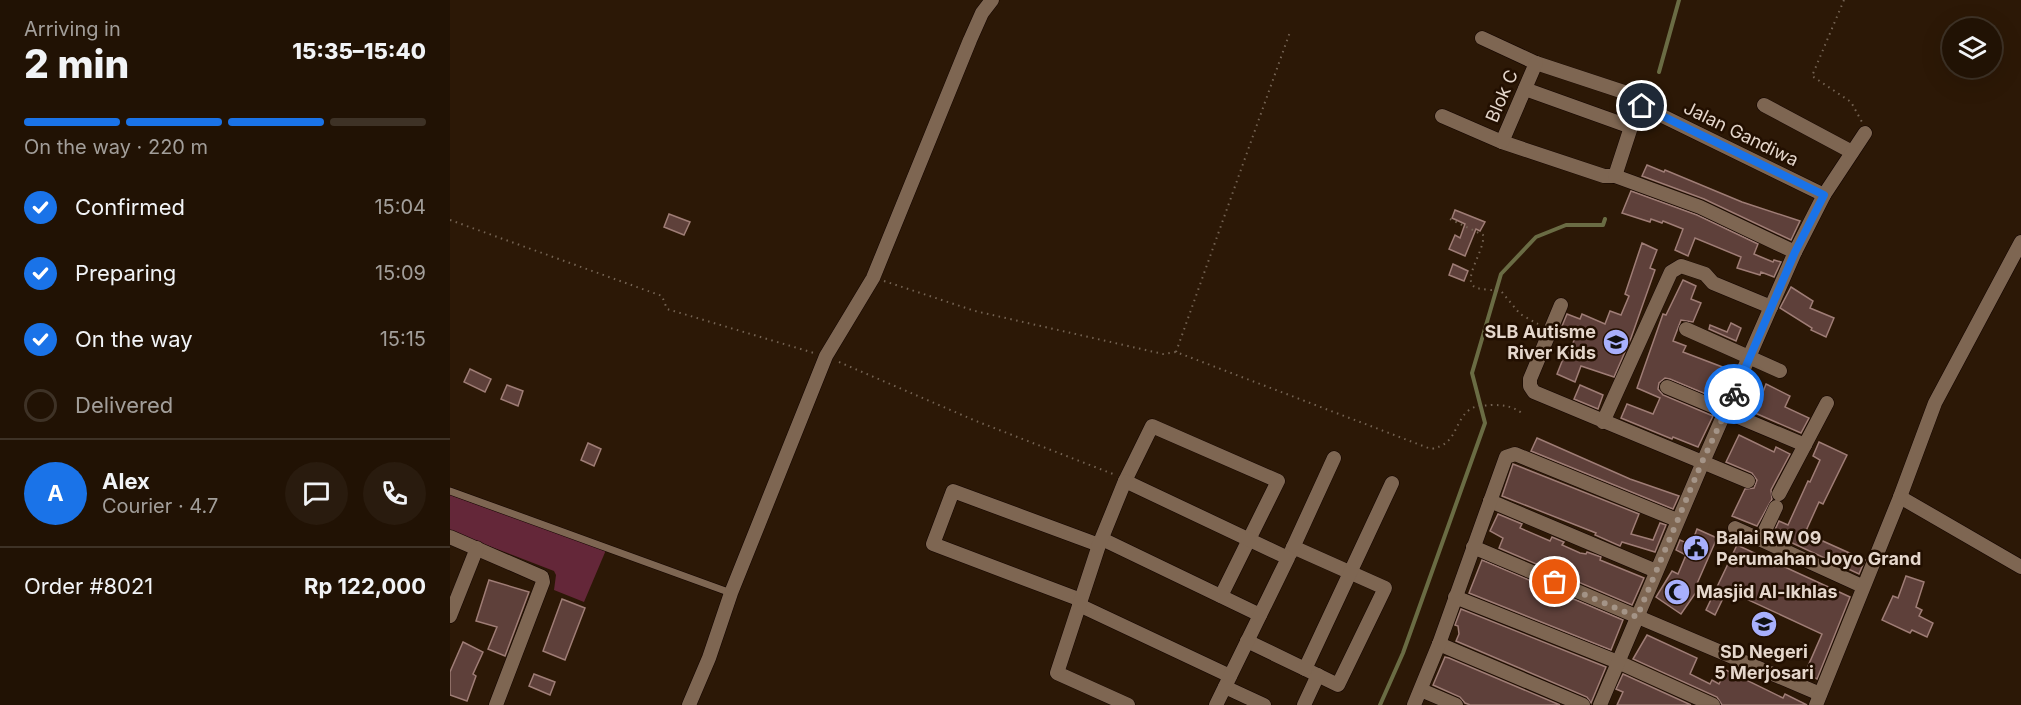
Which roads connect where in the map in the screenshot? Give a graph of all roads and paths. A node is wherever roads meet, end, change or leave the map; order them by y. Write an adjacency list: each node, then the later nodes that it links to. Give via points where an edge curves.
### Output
1 (992, 0): 20 (street, via 982,13)
2 (1844, 0): 11 (path, via 1812,76 1851,102 1860,115)
3 (1290, 32): 25 (path)
4 (1482, 38): 5 (street, Jalan Gandiwa)
5 (1536, 63): 6 (street, Blok C); 8 (street, Jalan Gandiwa, via 1636,96)
6 (1525, 89): 10 (street); 12 (street, Blok C)
7 (1764, 105): 13 (street)
8 (1642, 106): 10 (street); 15 (street, Jalan Gandiwa)
9 (1442, 116): 12 (street)
10 (1631, 127): 14 (street)
11 (1864, 133): 13 (street)
12 (1502, 142): 14 (street, via 1604,176)
13 (1852, 152): 15 (street)
14 (1615, 176): 19 (street, via 1700,207)
15 (1824, 195): 19 (street)
16 (1450, 219): 23 (path, via 1483,235 1483,248 1470,280 1476,288 1501,291 1524,318)
17 (450, 220): 26 (path, via 662,296 667,309)
18 (2021, 242): 41 (street, via 1935,403)
19 (1795, 252): 22 (street)
20 (873, 278): 25 (path, via 975,311 1163,354); 26 (street)
21 (1561, 305): 23 (street)
22 (1771, 307): 27 (street); 33 (street, via 1713,283 1705,274 1681,266 1671,272)
23 (1550, 329): 33 (street, via 1530,386 1534,392)
24 (1686, 329): 27 (street)
25 (1176, 352): 32 (path, via 1431,449 1454,435 1468,411 1478,406 1508,405)
26 (826, 356): 37 (path, via 976,422); 56 (street)
27 (1750, 358): 28 (street); 31 (street)
28 (1780, 371)
29 (1667, 387): 31 (street)
30 (1827, 403): 34 (street)
31 (1726, 412): 34 (street); 36 (street)
32 (1522, 413)
33 (1603, 422): 36 (street)
34 (1805, 445): 46 (street)
35 (1334, 458): 51 (street)
36 (1702, 462): 38 (street); 43 (street)
37 (1119, 477): 47 (street); 47 (street, via 1152,426 1278,481); 48 (street)
38 (1748, 481)
39 (1392, 483): 54 (street)
40 (450, 491): 56 (lane)
41 (1900, 497): 52 (street); 55 (street)
42 (1490, 501): 43 (street, via 1506,457 1515,454); 49 (street); 53 (street)
43 (1677, 520): 53 (street)
44 (1735, 528): 46 (street)
45 (450, 537): 50 (street)
46 (1761, 539): 55 (street)
47 (1251, 540): 51 (street); 57 (street)
48 (1101, 542): 57 (street); 59 (street); 59 (street, via 953,491 933,544)
49 (1473, 547): 58 (street); 62 (street)
50 (477, 548): 60 (street); 70 (street, via 535,572 543,582)
51 (1291, 552): 54 (street); 61 (street)
52 (2021, 567)
53 (1656, 571): 62 (street)
54 (1350, 572): 66 (street); 66 (street, via 1385,588 1338,685)
55 (1862, 586): 69 (street)
56 (731, 593): 71 (street)
57 (1221, 596): 61 (street)
58 (1455, 597): 64 (street); 65 (street)
59 (1080, 603): 67 (street); 72 (street, via 1057,674)
60 (450, 615)
61 (1260, 615): 63 (street)
62 (1637, 617): 65 (street); 69 (street)
63 (1247, 641): 66 (street); 67 (street)
64 (1439, 644): 68 (street); 78 (street)
65 (1618, 662): 79 (street); 80 (street)
66 (1312, 672): 75 (street)
67 (1227, 681): 73 (street); 74 (street)
68 (1421, 690): 76 (street); 77 (street)
69 (1818, 699)
70 (496, 705)
71 (689, 705)
72 (1128, 705)
73 (1216, 705)
74 (1264, 705)
75 (1304, 705)
76 (1414, 705)
77 (1456, 705)
78 (1583, 705)
79 (1600, 705)
80 (1713, 705)

